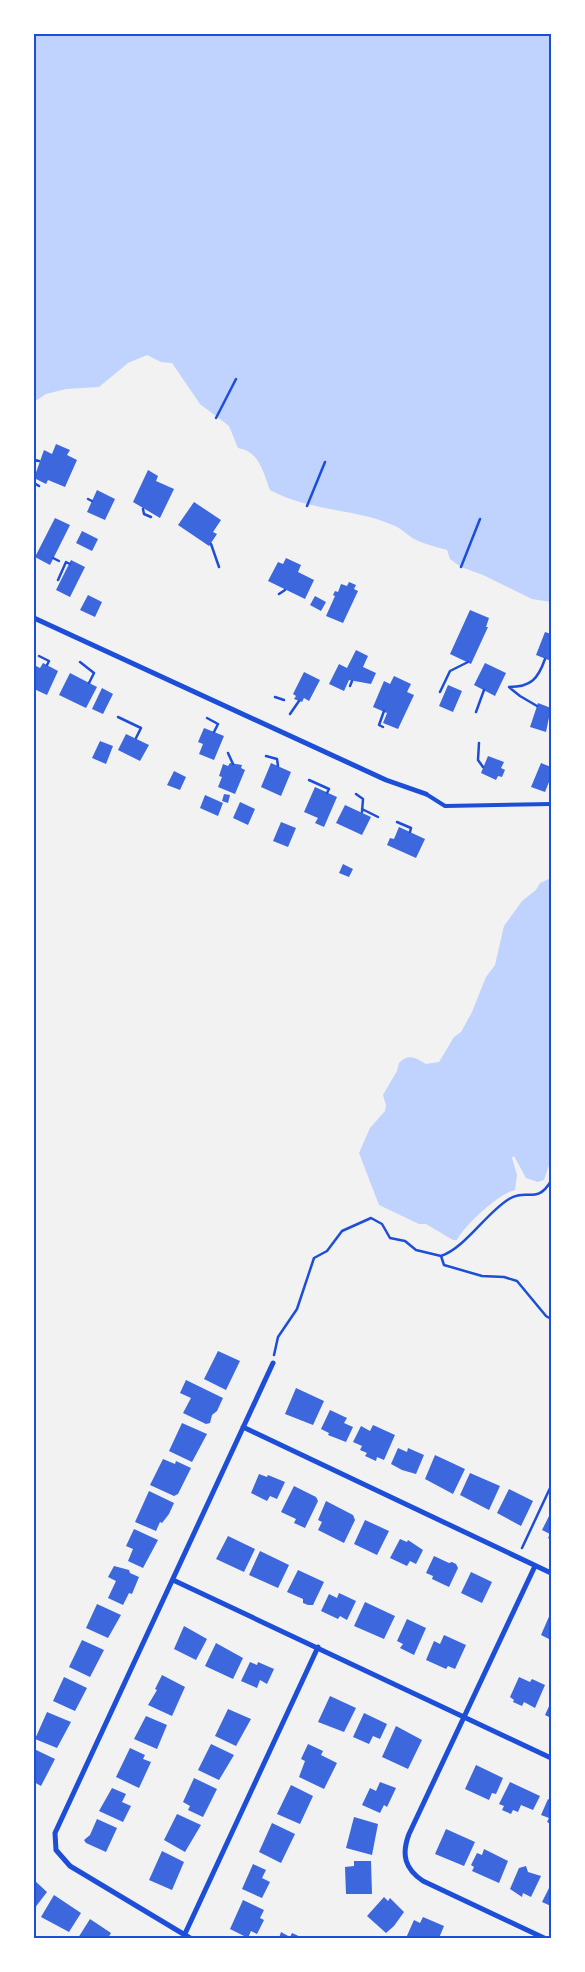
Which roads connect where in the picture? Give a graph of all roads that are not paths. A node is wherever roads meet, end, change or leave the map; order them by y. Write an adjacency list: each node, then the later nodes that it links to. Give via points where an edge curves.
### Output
1 (34, 618): 2 (street, via 382,778)
2 (426, 794): 3 (lane, via 445,806)
3 (551, 804)
4 (273, 1363): 5 (street)
5 (243, 1427): 6 (street); 8 (street)
6 (535, 1566): 7 (street); 10 (street)
7 (551, 1573)
8 (173, 1580): 9 (street); 12 (street, via 59,1823 55,1838 60,1856 70,1866)
9 (318, 1647): 10 (street); 12 (street)
10 (464, 1717): 11 (street); 14 (street, via 406,1841 406,1864 423,1881)
11 (551, 1758)
12 (184, 1936): 13 (street)
13 (190, 1938)
14 (544, 1938)

